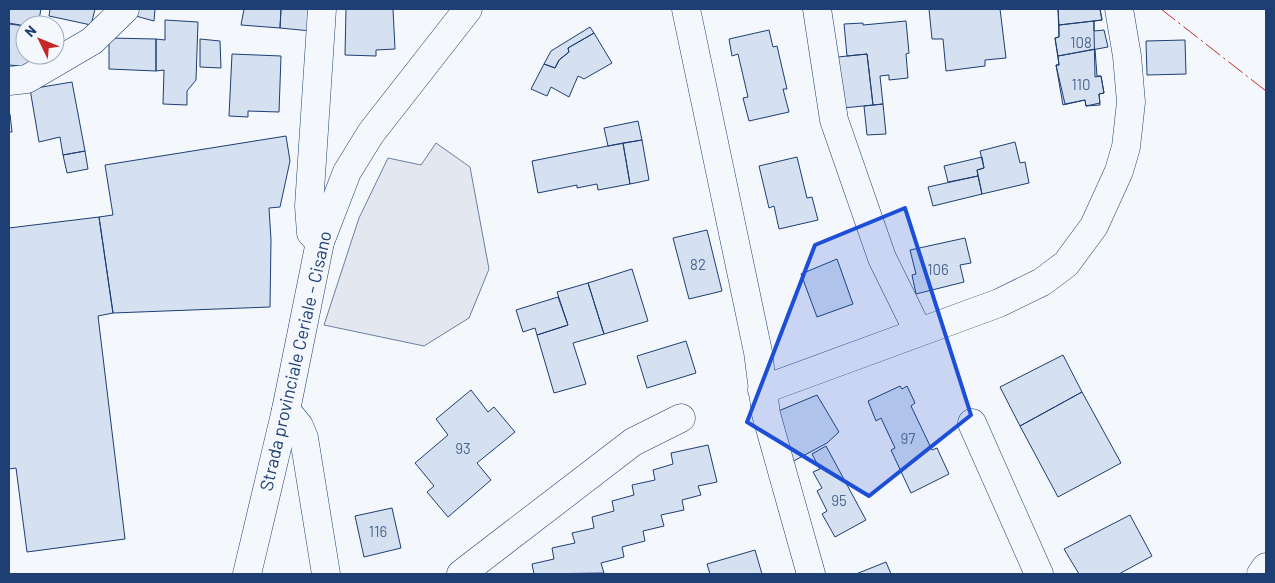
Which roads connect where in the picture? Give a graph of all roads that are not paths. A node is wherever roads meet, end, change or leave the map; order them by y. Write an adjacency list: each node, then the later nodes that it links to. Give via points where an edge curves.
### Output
1 (125, 9): 7 (street, via 92,41 27,79)
2 (322, 9): 8 (street, via 309,206 311,233)
3 (468, 9): 8 (street, Strada provinciale Ceriale - Cisano, via 371,133 347,172)
4 (686, 9): 10 (street, via 758,352)
5 (817, 9): 9 (street, via 834,120 882,258)
6 (1120, 9): 9 (street, via 1131,102 1126,147 1119,171 1094,226 1066,264 1042,282 999,303)
7 (9, 82)
8 (320, 242): 11 (street, Strada provinciale Ceriale - Cisano)
9 (918, 331): 10 (street)
10 (762, 390): 18 (street)
11 (286, 410): 15 (street, Strada provinciale Ceriale - Cisano); 16 (street, via 304,438)
12 (681, 418): 17 (street, via 633,442)
13 (972, 423): 19 (street)
14 (1266, 567): 20 (street)
15 (247, 574)
16 (326, 574)
17 (462, 574)
18 (811, 574)
19 (1039, 574)
20 (1262, 574)

